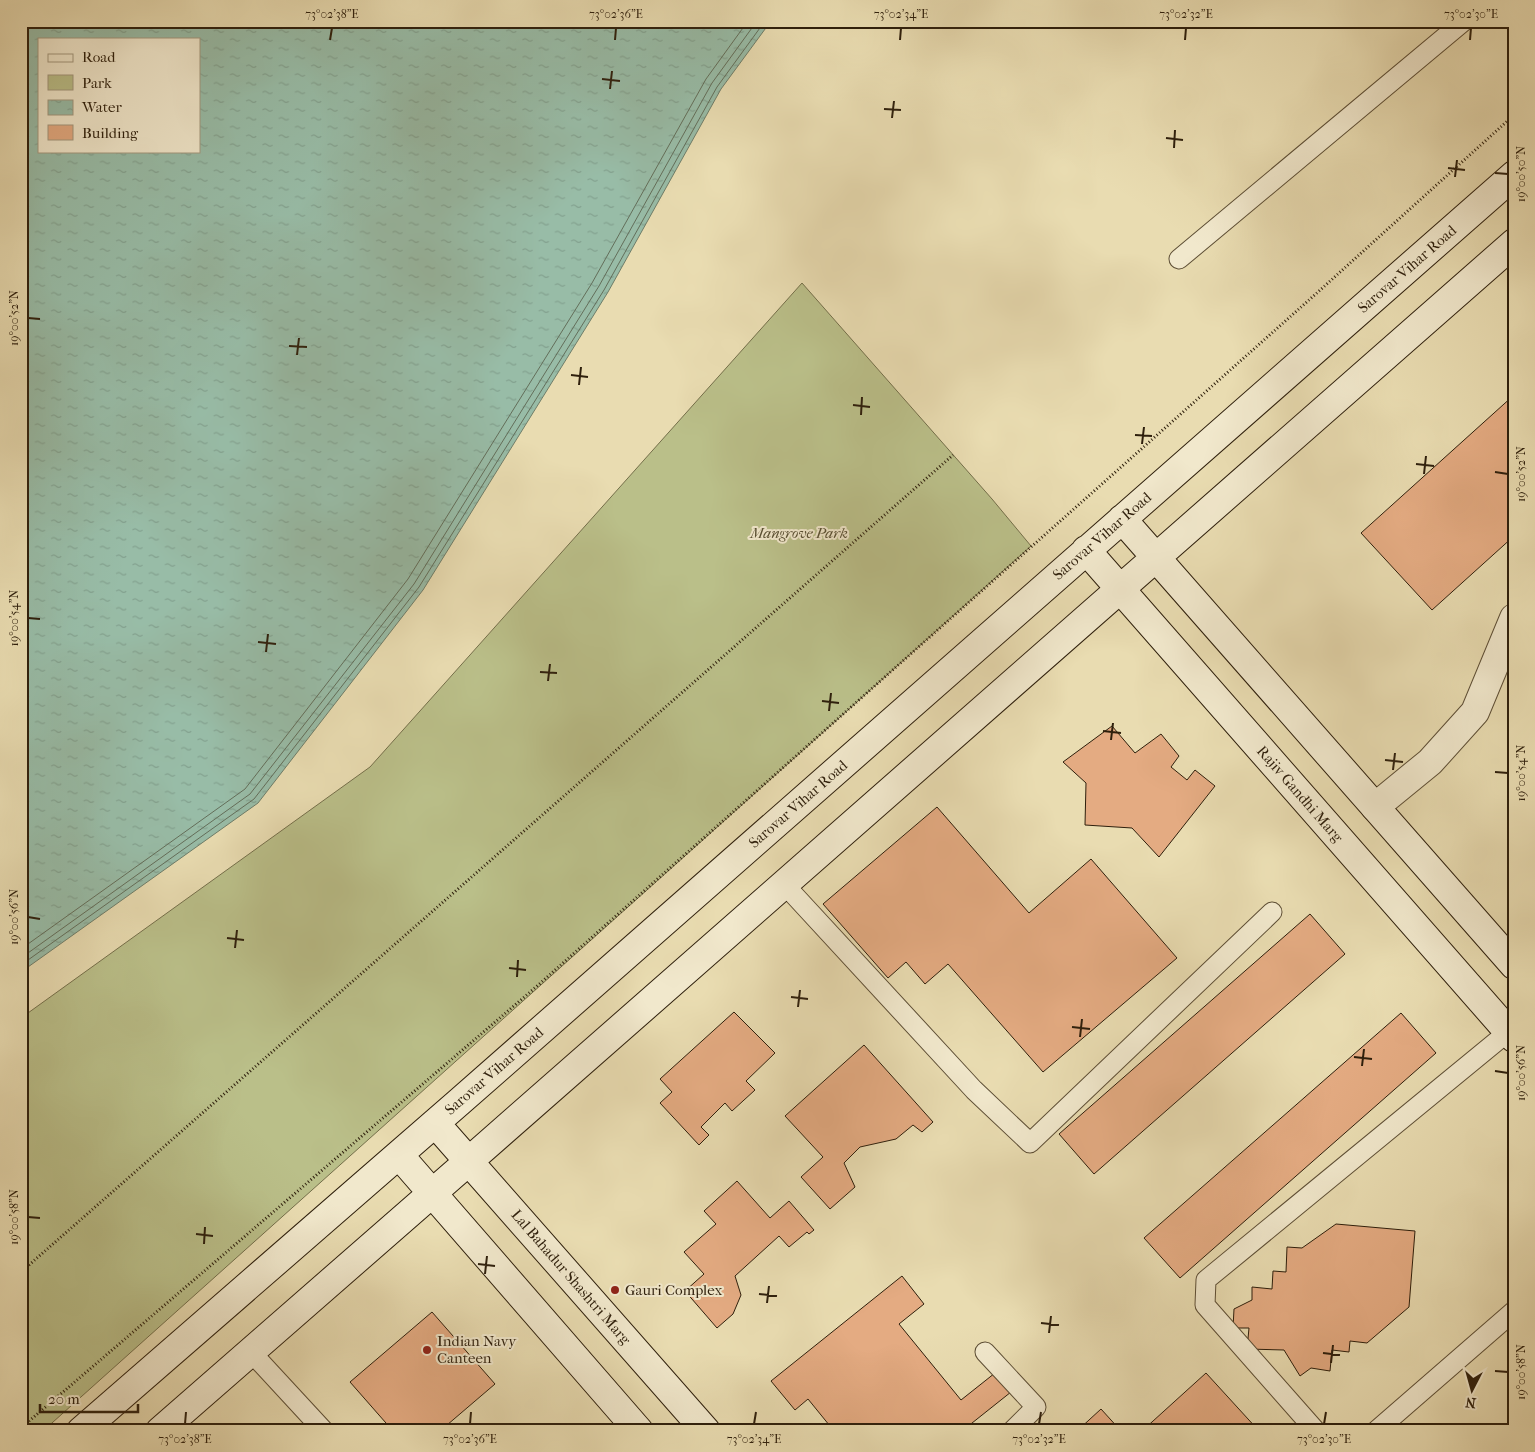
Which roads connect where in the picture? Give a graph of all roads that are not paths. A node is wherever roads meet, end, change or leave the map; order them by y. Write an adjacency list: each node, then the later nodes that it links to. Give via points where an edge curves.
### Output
1 (1464, 21): 4 (lane)
2 (1514, 175): 5 (street, Sarovar Vihar Road)
3 (1514, 243): 7 (street)
4 (1180, 259)
5 (1122, 519): 6 (street, Sarovar Vihar Road); 7 (street)
6 (1086, 550): 8 (street, Rajiv Gandhi Marg); 15 (street, Sarovar Vihar Road)
7 (1156, 557): 8 (street); 10 (street)
8 (1120, 589): 11 (street); 14 (street, Rajiv Gandhi Marg)
9 (1514, 618): 10 (street, via 1475,712 1430,762)
10 (1375, 807): 13 (street)
11 (784, 884): 12 (lane, via 974,1090 1030,1143); 17 (street)
12 (1272, 912)
13 (1514, 965)
14 (1511, 1035): 28 (lane, via 1206,1280 1205,1305)
15 (435, 1123): 16 (street, Sarovar Vihar Road); 17 (street, Lal Bahadur Shashtri Marg)
16 (399, 1155): 18 (street); 22 (street, Sarovar Vihar Road)
17 (469, 1161): 18 (street); 26 (street, Lal Bahadur Shashtri Marg)
18 (432, 1193): 20 (street); 25 (street)
19 (1514, 1311): 29 (lane)
20 (251, 1352): 23 (street); 24 (lane)
21 (985, 1352): 27 (lane, via 1036,1407)
22 (82, 1431)
23 (160, 1431)
24 (324, 1431)
25 (639, 1431)
26 (706, 1431)
27 (1012, 1431)
28 (1316, 1431)
29 (1376, 1431)

